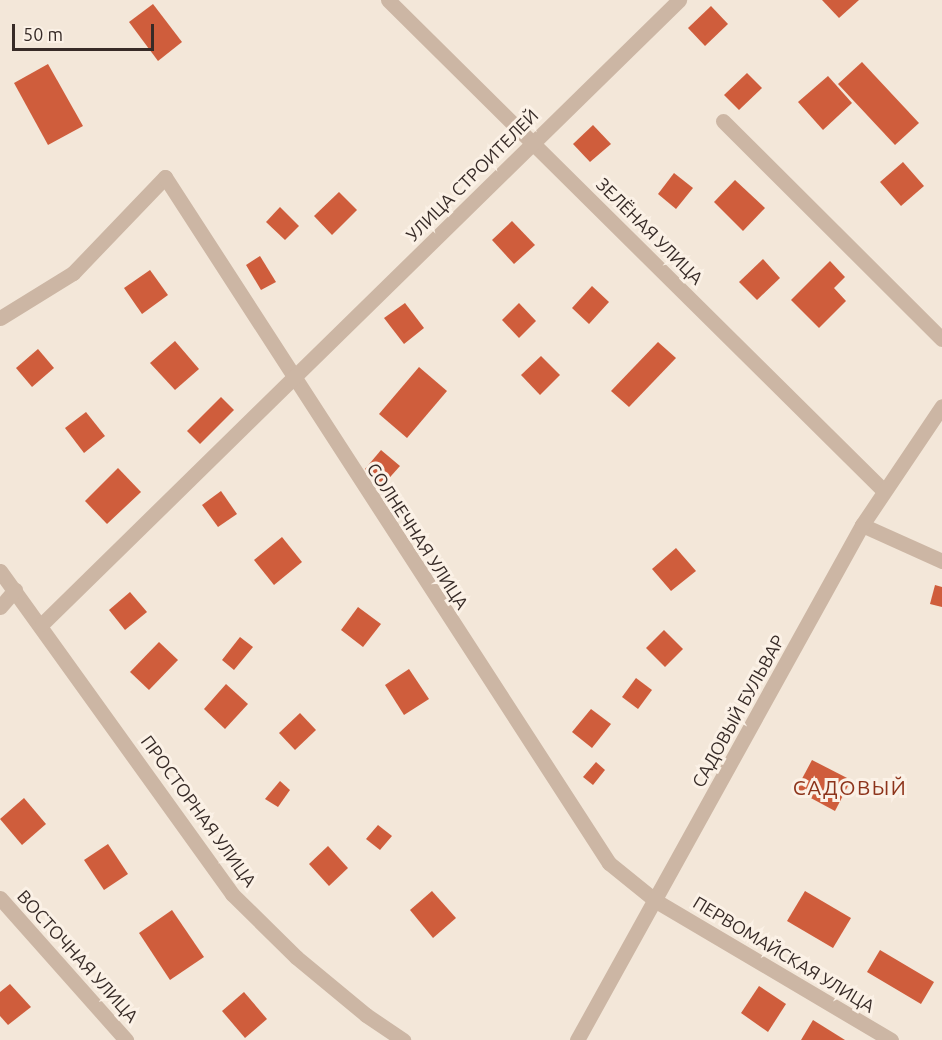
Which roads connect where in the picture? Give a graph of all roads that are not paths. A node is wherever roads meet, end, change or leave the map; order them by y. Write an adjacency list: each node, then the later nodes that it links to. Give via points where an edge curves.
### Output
1 (388, 0): 4 (street, ЗЕЛЁНАЯ УЛИЦА)
2 (679, 0): 4 (street, УЛИЦА СТРОИТЕЛЕЙ)
3 (723, 121): 6 (street)
4 (533, 142): 7 (street, УЛИЦА СТРОИТЕЛЕЙ); 9 (street, ЗЕЛЁНАЯ УЛИЦА)
5 (0, 318): 7 (street, СОЛНЕЧНАЯ УЛИЦА, via 73,273 165,177)
6 (942, 339)
7 (295, 380): 15 (street, УЛИЦА СТРОИТЕЛЕЙ); 17 (street, СОЛНЕЧНАЯ УЛИЦА, via 571,810 609,863)
8 (942, 406): 9 (street, САДОВЫЙ БУЛЬВАР)
9 (883, 490): 10 (street, САДОВЫЙ БУЛЬВАР)
10 (862, 525): 11 (street); 17 (street, САДОВЫЙ БУЛЬВАР)
11 (942, 561)
12 (0, 571): 13 (street, ПРОСТОРНАЯ УЛИЦА)
13 (15, 590): 14 (street); 15 (street, ПРОСТОРНАЯ УЛИЦА)
14 (0, 607)
15 (42, 624): 19 (street, ПРОСТОРНАЯ УЛИЦА, via 232,894 296,957 366,1015)
16 (0, 898): 18 (street, ВОСТОЧНАЯ УЛИЦА)
17 (656, 901): 20 (street, САДОВЫЙ БУЛЬВАР); 21 (street, ПЕРВОМАЙСКАЯ УЛИЦА)
18 (126, 1040)
19 (404, 1040)
20 (578, 1040)
21 (891, 1040)

